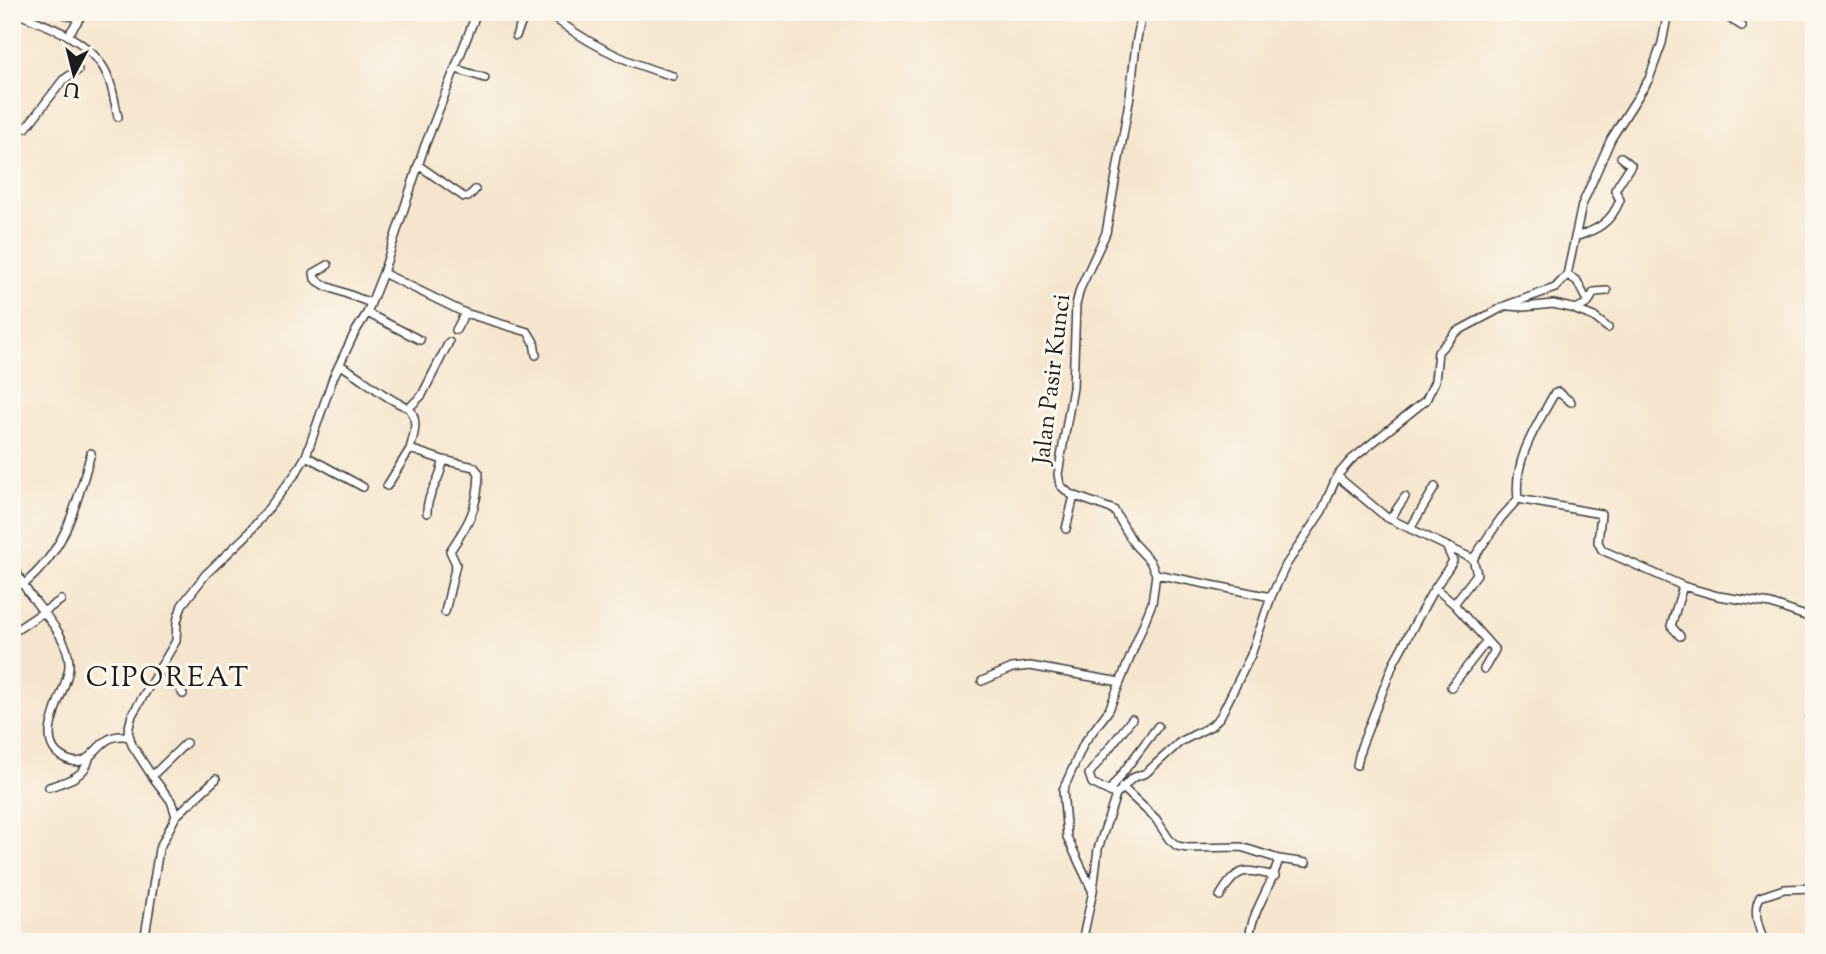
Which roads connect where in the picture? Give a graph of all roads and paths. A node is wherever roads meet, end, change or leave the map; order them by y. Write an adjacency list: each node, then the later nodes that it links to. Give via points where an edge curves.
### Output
1 (58, 12): 9 (street)
2 (477, 12): 13 (street)
3 (526, 12): 12 (street)
4 (547, 12): 15 (street, via 622,60)
5 (1142, 12): 49 (street, Jalan Pasir Kunci, via 1106,233 1076,305 1073,388 1058,474 1060,485)
6 (1668, 12): 22 (street, via 1649,79 1607,148 1582,205)
7 (1719, 12): 10 (street)
8 (18, 14): 11 (street)
9 (81, 16): 11 (street)
10 (1742, 26)
11 (69, 34): 17 (street, via 101,63)
12 (516, 36)
13 (456, 69): 16 (street); 20 (street)
14 (78, 70): 18 (street, via 63,80 26,128)
15 (673, 76)
16 (485, 78)
17 (118, 117)
18 (12, 130)
19 (1621, 157): 22 (street, via 1631,165 1615,190 1618,207 1597,229)
20 (418, 165): 21 (street, via 464,197); 24 (street)
21 (475, 190)
22 (1575, 237): 25 (street)
23 (328, 265): 27 (street, via 314,273 315,279)
24 (383, 274): 27 (street); 32 (street)
25 (1567, 275): 28 (street, via 1577,281); 29 (street, via 1555,288)
26 (1607, 291): 28 (street, via 1594,292)
27 (371, 303): 31 (street)
28 (1588, 303): 30 (street)
29 (1507, 305): 30 (street, via 1553,304); 45 (street, via 1449,339 1438,352 1435,381 1426,400)
30 (1576, 309): 33 (street)
31 (367, 313): 35 (street); 38 (street)
32 (465, 313): 34 (street); 37 (street, via 528,332)
33 (1608, 328)
34 (456, 330)
35 (420, 340)
36 (449, 342): 40 (street, via 422,395)
37 (536, 355)
38 (340, 365): 40 (street); 43 (street)
39 (1571, 402): 51 (street, via 1562,393 1554,394 1530,436 1517,475)
40 (409, 408): 41 (street, via 415,426)
41 (410, 449): 44 (street); 46 (street)
42 (91, 453): 60 (street, via 60,544)
43 (306, 456): 47 (street); 72 (street, via 261,518 182,605 176,641)
44 (443, 460): 52 (street); 66 (street, via 474,467 479,473 475,511 450,551 456,564)
45 (1337, 476): 53 (street); 63 (street, via 1322,511)
46 (387, 486)
47 (363, 487)
48 (1435, 487): 55 (street)
49 (1074, 495): 54 (street); 59 (street, Jalan Pasir Kunci, via 1114,510)
50 (1405, 497): 53 (street)
51 (1518, 499): 58 (street); 61 (street, via 1598,513 1602,550)
52 (427, 513)
53 (1390, 519): 55 (street)
54 (1066, 529)
55 (1410, 529): 56 (street)
56 (1444, 544): 58 (street); 62 (street, via 1454,561)
57 (12, 559): 60 (street)
58 (1473, 559): 65 (street, via 1477,574)
59 (1156, 574): 63 (street); 75 (street, via 1152,603)
60 (23, 585): 67 (street)
61 (1683, 586): 68 (street, via 1771,604); 70 (street, via 1671,626)
62 (1435, 588): 65 (street); 85 (street, via 1394,662)
63 (1271, 597): 89 (street, via 1251,655 1220,717)
64 (61, 600): 67 (street)
65 (1454, 604): 71 (street)
66 (444, 612)
67 (44, 613): 69 (street); 84 (street, via 69,662 52,718 52,746 64,758)
68 (1814, 619)
69 (12, 633)
70 (1680, 636)
71 (1487, 641): 73 (street, via 1495,650); 76 (street)
72 (160, 667): 77 (street); 82 (street, via 138,703)
73 (1484, 669)
74 (982, 681): 75 (street, via 1030,666)
75 (1120, 682): 96 (street, via 1063,790 1067,837)
76 (1451, 687)
77 (183, 694)
78 (1814, 705): 81 (street, via 1810,717)
79 (1132, 719): 90 (street, via 1089,774 1092,783)
80 (1158, 726): 90 (street)
81 (1814, 736)
82 (129, 737): 84 (street, via 108,738); 86 (street)
83 (186, 743): 86 (street)
84 (89, 759): 88 (street, via 80,774)
85 (1357, 765)
86 (152, 776): 91 (street)
87 (216, 779): 91 (street)
88 (49, 787)
89 (1122, 787): 90 (street); 92 (street, via 1178,846 1241,847)
90 (1113, 793): 96 (street)
91 (176, 816): 99 (street, via 159,849)
92 (1279, 859): 93 (street); 94 (street)
93 (1306, 863)
94 (1275, 876): 97 (street, via 1239,871); 98 (street, via 1251,923)
95 (1814, 888): 101 (street, via 1784,889 1760,897 1756,915)
96 (1093, 891): 100 (street)
97 (1220, 896)
98 (1249, 941)
99 (144, 942)
100 (1082, 942)
101 (1764, 942)

